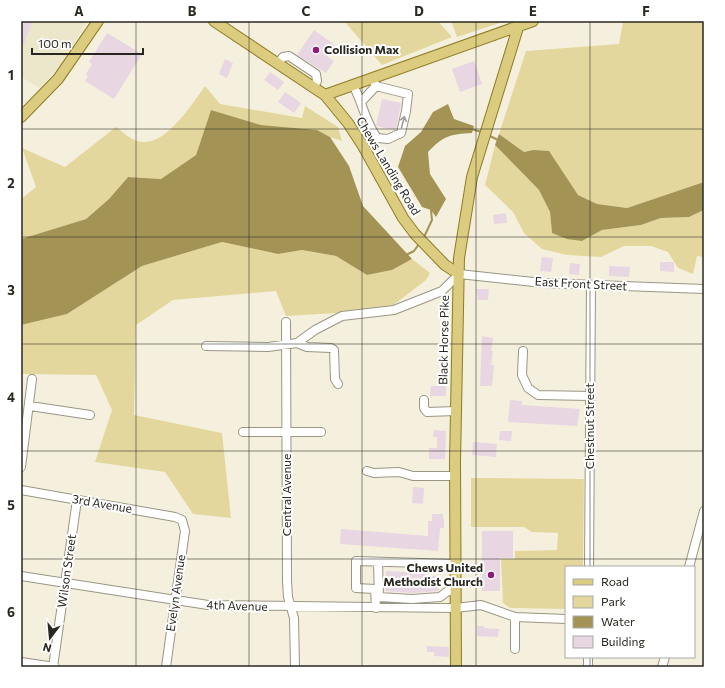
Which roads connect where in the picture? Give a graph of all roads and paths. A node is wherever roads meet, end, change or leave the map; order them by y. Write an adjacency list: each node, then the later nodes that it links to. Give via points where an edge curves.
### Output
1 (214, 21): 7 (main road, Chews Landing Road)
2 (533, 21): 3 (main road)
3 (519, 23): 5 (main road); 10 (main road, Black Horse Pike, via 472,177)
4 (94, 24): 9 (main road, via 58,79)
5 (374, 82): 6 (main road); 8 (street); 8 (street, one-way to 5, via 368,126 377,138 388,139 400,133 408,94)
6 (353, 85): 7 (main road); 8 (street)
7 (325, 96): 10 (main road, Chews Landing Road, via 359,140 403,218 432,252)
8 (362, 100)
9 (21, 117)
10 (458, 274): 11 (street, East Front Street, via 543,283); 14 (street, via 442,291 394,310 342,316); 23 (main road, Black Horse Pike)
11 (592, 285): 12 (street, East Front Street); 20 (street, Chestnut Street)
12 (704, 289)
13 (286, 322): 16 (street, Central Avenue)
14 (297, 343): 16 (street); 19 (street, via 307,347 332,348)
15 (206, 346): 16 (street)
16 (286, 346): 25 (street, Central Avenue)
17 (523, 351): 20 (street, via 522,375 528,388 538,395)
18 (32, 379): 22 (street)
19 (338, 384)
20 (591, 396): 37 (street, Chestnut Street)
21 (424, 400): 23 (street, via 427,412)
22 (30, 406): 24 (street); 28 (street)
23 (456, 411): 30 (main road, Black Horse Pike)
24 (90, 415)
25 (288, 431): 26 (street); 27 (street); 44 (street, Central Avenue, via 287,581 288,597)
26 (243, 432)
27 (321, 432)
28 (21, 467)
29 (367, 471): 30 (street, via 399,472 413,476)
30 (455, 476): 36 (main road, Black Horse Pike)
31 (21, 490): 32 (street, 3rd Avenue)
32 (77, 500): 34 (street, 3rd Avenue); 40 (street, Wilson Street)
33 (704, 511): 38 (street)
34 (182, 520): 43 (street, Evelyn Avenue, via 185,531)
35 (378, 562): 36 (street); 42 (street); 42 (street, via 356,561 356,588)
36 (455, 564): 41 (main road, Black Horse Pike)
37 (589, 566)
38 (689, 566)
39 (21, 576): 40 (street, 4th Avenue)
40 (65, 583): 43 (street, 4th Avenue); 51 (street, Wilson Street)
41 (456, 591): 42 (street, via 448,591 440,597 412,599); 46 (main road, Black Horse Pike)
42 (378, 592): 45 (street)
43 (176, 601): 44 (street, 4th Avenue, via 208,605); 52 (street, Evelyn Avenue)
44 (292, 607): 45 (street, 4th Avenue); 53 (street, Central Avenue)
45 (376, 608): 46 (street, 4th Avenue)
46 (456, 608): 47 (street, 4th Avenue, via 481,605); 54 (main road, Black Horse Pike)
47 (515, 617): 48 (street, 4th Avenue); 49 (street)
48 (565, 619)
49 (515, 649)
50 (21, 662): 51 (street)
51 (54, 667)
52 (166, 667)
53 (295, 667)
54 (456, 667)

